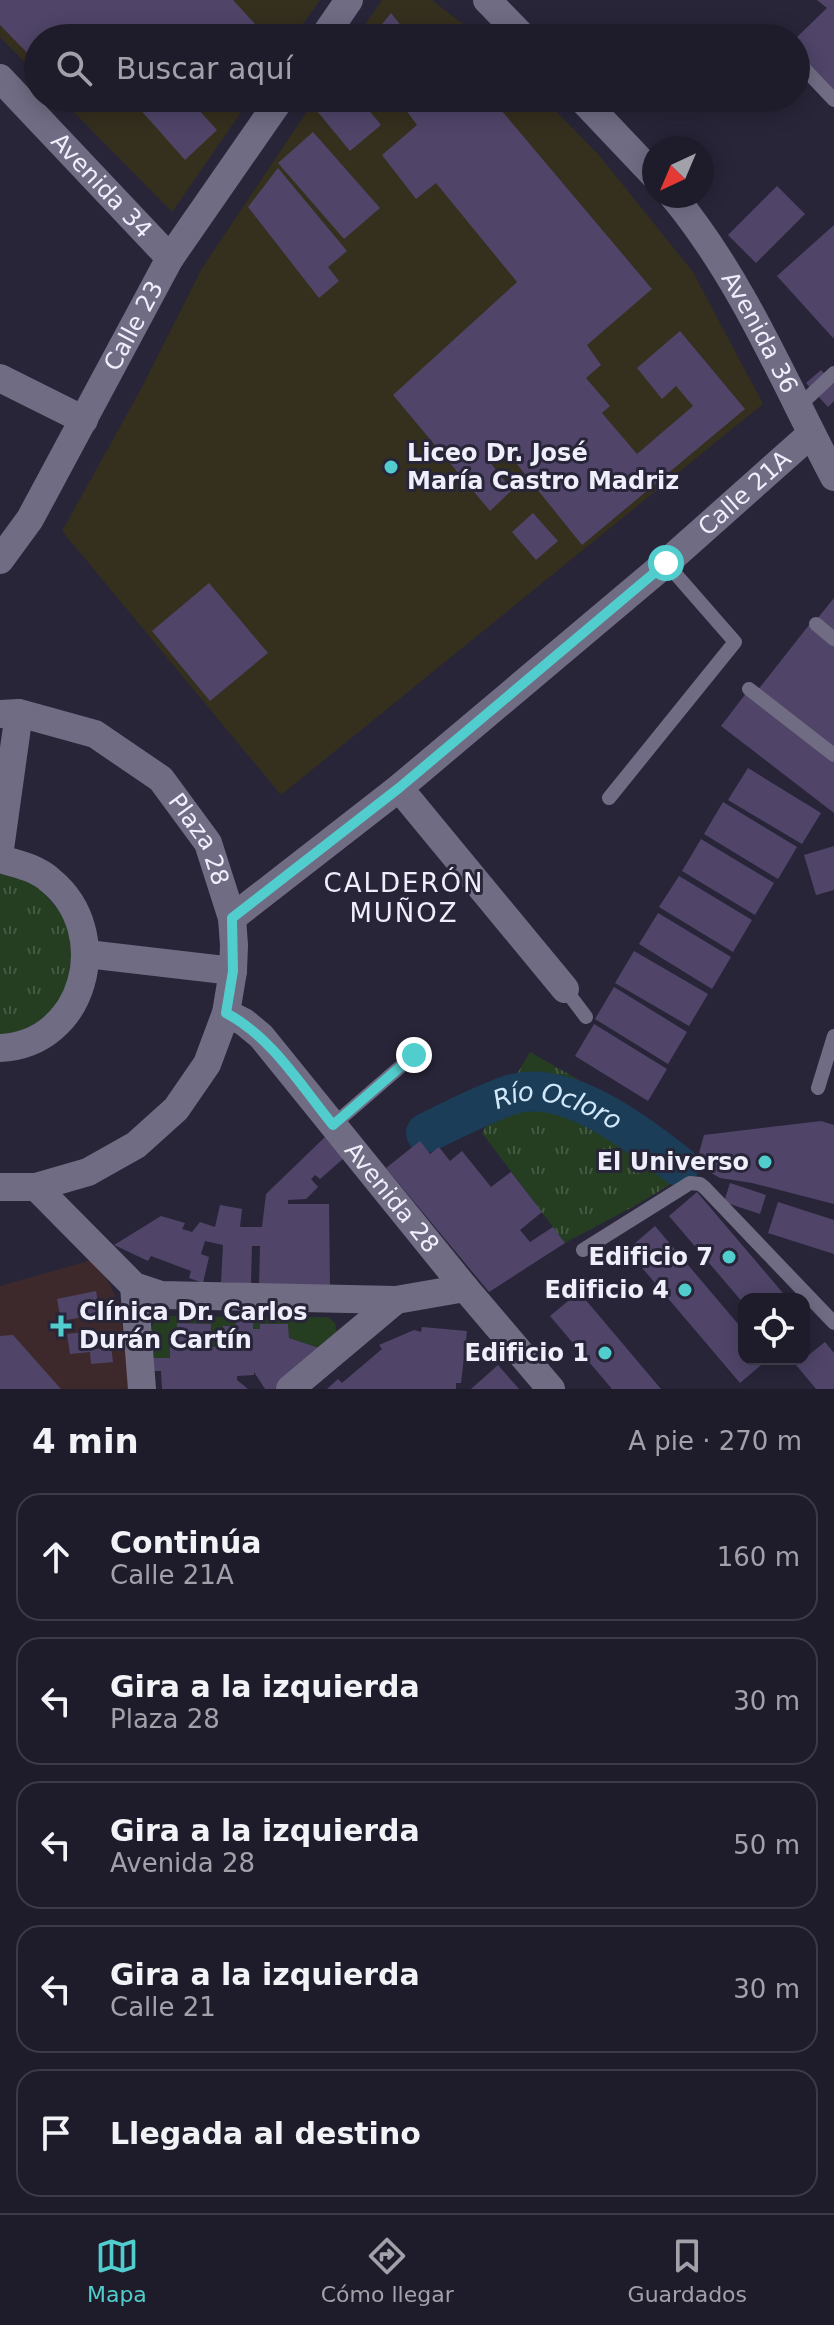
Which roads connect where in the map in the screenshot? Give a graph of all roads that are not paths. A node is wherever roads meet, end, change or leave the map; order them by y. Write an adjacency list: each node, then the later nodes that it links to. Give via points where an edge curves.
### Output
1 (349, 0): 3 (street)
2 (487, 0): 4 (street)
3 (333, 24)
4 (510, 24)
5 (810, 75): 7 (lane)
6 (0, 78): 8 (street, Avenida 34)
7 (834, 100)
8 (24, 103)
9 (32, 112): 14 (street, Avenida 34)
10 (271, 112): 14 (street, Calle 23)
11 (594, 112): 12 (street)
12 (642, 162)
13 (682, 208): 17 (street, Avenida 36, via 730,278)
14 (170, 258): 18 (street, Calle 23)
15 (834, 373): 17 (lane)
16 (0, 378): 18 (street)
17 (798, 407): 19 (street, Avenida 36)
18 (84, 420): 21 (street, Calle 23, via 30,519)
19 (811, 434): 20 (street, Avenida 36); 22 (street, Calle 21A)
20 (834, 477)
21 (0, 560)
22 (666, 563): 28 (street, Calle 21A); 29 (lane, via 735,642)
23 (816, 624): 24 (lane)
24 (834, 639)
25 (749, 689): 27 (lane)
26 (10, 713): 30 (street); 32 (street, Plaza 28, via 95,734 161,779 208,843)
27 (834, 755)
28 (399, 788): 32 (street, Calle 21A); 35 (street)
29 (609, 798)
30 (0, 849)
31 (0, 859): 33 (street, via 26,865 51,880 70,901)
32 (232, 918): 34 (street, Plaza 28)
33 (87, 954): 34 (street); 39 (street, via 82,986 66,1015 42,1036)
34 (233, 971): 36 (street, Plaza 28)
35 (565, 989): 37 (lane)
36 (226, 1013): 42 (street, Avenida 28, via 261,1036); 44 (street, Plaza 28, via 207,1064 176,1109 136,1145 88,1172)
37 (586, 1017)
38 (834, 1036): 41 (lane)
39 (0, 1048)
40 (414, 1055): 42 (lane)
41 (818, 1088)
42 (333, 1125): 47 (street, Avenida 28)
43 (0, 1187): 44 (street, Plaza 28)
44 (36, 1187): 46 (street)
45 (583, 1250): 49 (lane, via 695,1182)
46 (134, 1286): 48 (street, via 184,1297); 50 (street)
47 (465, 1288): 48 (street); 52 (street, Avenida 28)
48 (396, 1300): 51 (street)
49 (834, 1323)
50 (142, 1389)
51 (290, 1389)
52 (551, 1389)

